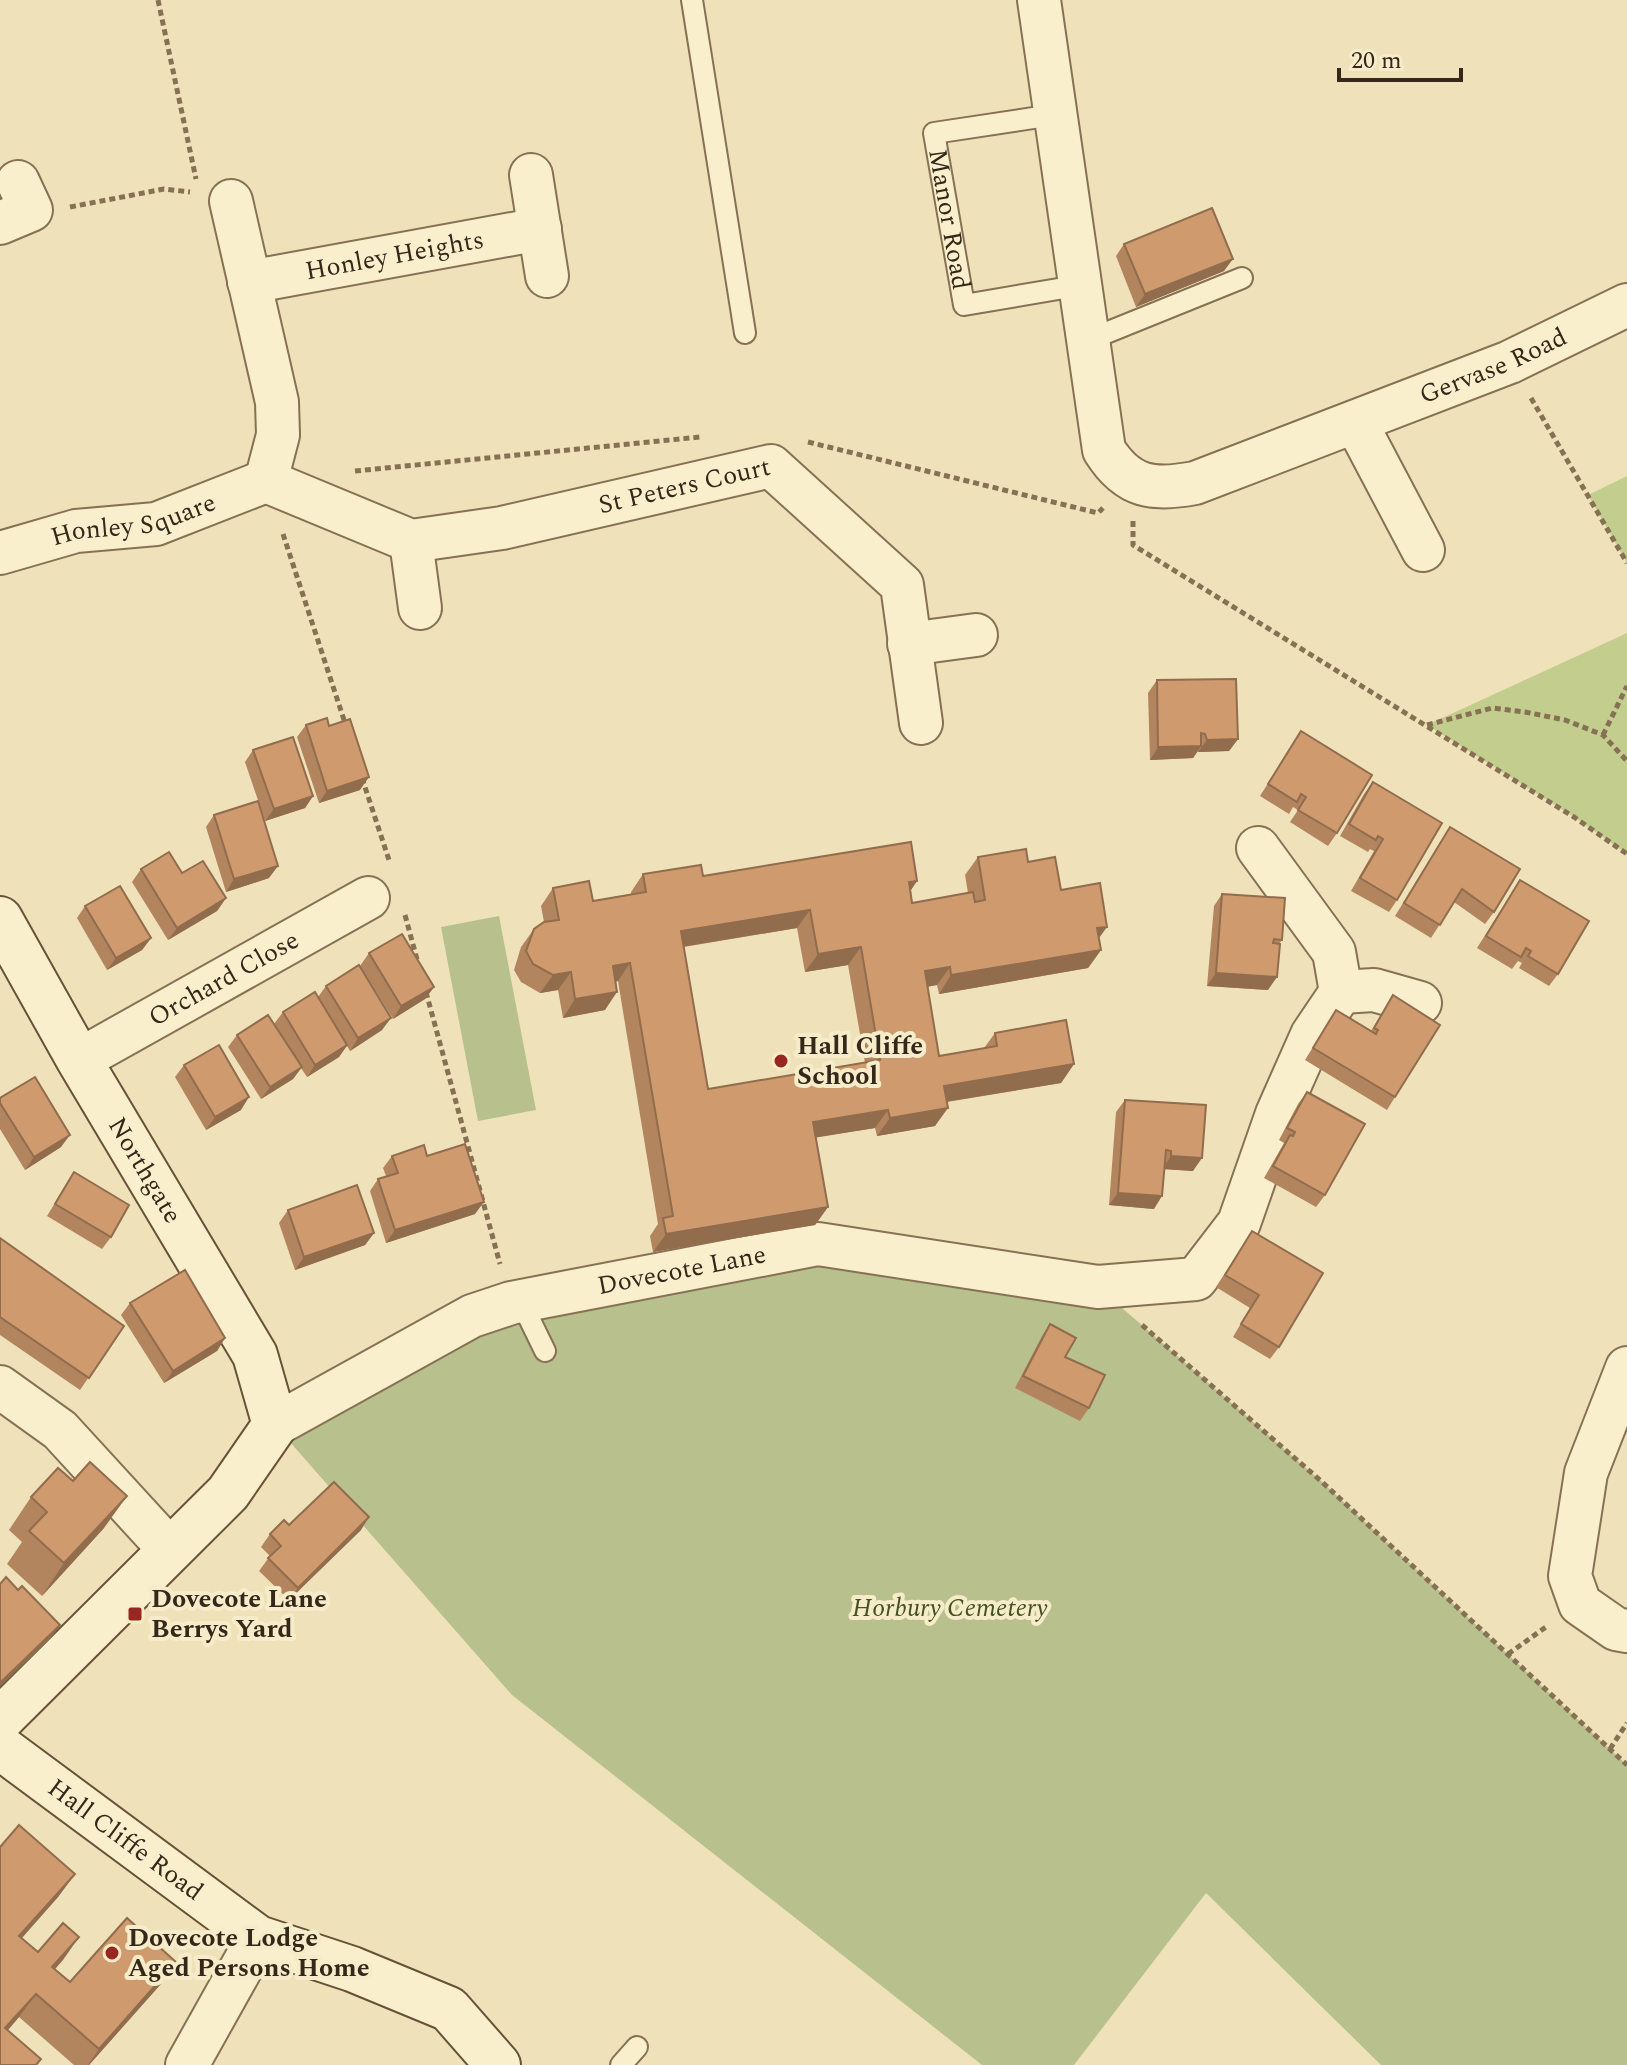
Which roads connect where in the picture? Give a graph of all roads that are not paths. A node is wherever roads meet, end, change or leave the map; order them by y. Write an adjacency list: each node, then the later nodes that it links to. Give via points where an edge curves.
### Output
1 (692, 0): 12 (lane)
2 (1039, 0): 3 (street)
3 (1053, 115): 10 (street); 10 (lane, Manor Road, via 934,133 964,305)
4 (531, 175): 6 (street)
5 (231, 201): 9 (street)
6 (540, 229): 7 (street); 9 (street, Honley Heights)
7 (547, 276)
8 (1242, 278): 13 (lane)
9 (249, 282): 15 (street, via 277,402 278,435)
10 (1082, 285): 13 (street)
11 (1627, 305): 14 (street, Gervase Road, via 1510,362)
12 (745, 333)
13 (1091, 339): 14 (street, Gervase Road, via 1104,450 1116,469 1161,490 1195,483)
14 (1356, 423): 17 (street)
15 (266, 481): 16 (street); 18 (street, Honley Square, via 156,524 76,531)
16 (411, 541): 19 (street); 21 (street, St Peters Court, via 502,528 771,466 902,585)
17 (1423, 550)
18 (0, 553)
19 (420, 608)
20 (976, 635): 21 (street)
21 (909, 644): 22 (street, St Peters Court)
22 (921, 723)
23 (1258, 848): 26 (street, via 1334,952)
24 (380, 895): 28 (street, Orchard Close)
25 (0, 919): 28 (street, Northgate)
26 (1341, 992): 27 (street, via 1374,990); 29 (street, Dovecote Lane, via 1312,1035 1277,1114 1239,1223 1196,1279 1098,1287 818,1244)
27 (1420, 1003)
28 (79, 1060): 33 (street, Northgate, via 255,1355)
29 (511, 1303): 30 (lane, via 527,1314); 33 (street, Dovecote Lane, via 472,1316)
30 (545, 1351)
31 (1627, 1368): 35 (street, via 1586,1473 1570,1576 1580,1604)
32 (0, 1387): 34 (street, via 60,1430)
33 (275, 1425): 34 (street, Dovecote Lane, via 228,1493)
34 (170, 1550): 36 (street, Dovecote Lane)
35 (1627, 1631)
36 (0, 1720)
37 (0, 1747): 38 (street, Hall Cliffe Road)
38 (258, 1938): 40 (street); 41 (street, Hall Cliffe Road, via 449,2009)
39 (637, 2047): 42 (lane)
40 (187, 2065)
41 (498, 2065)
42 (621, 2065)

